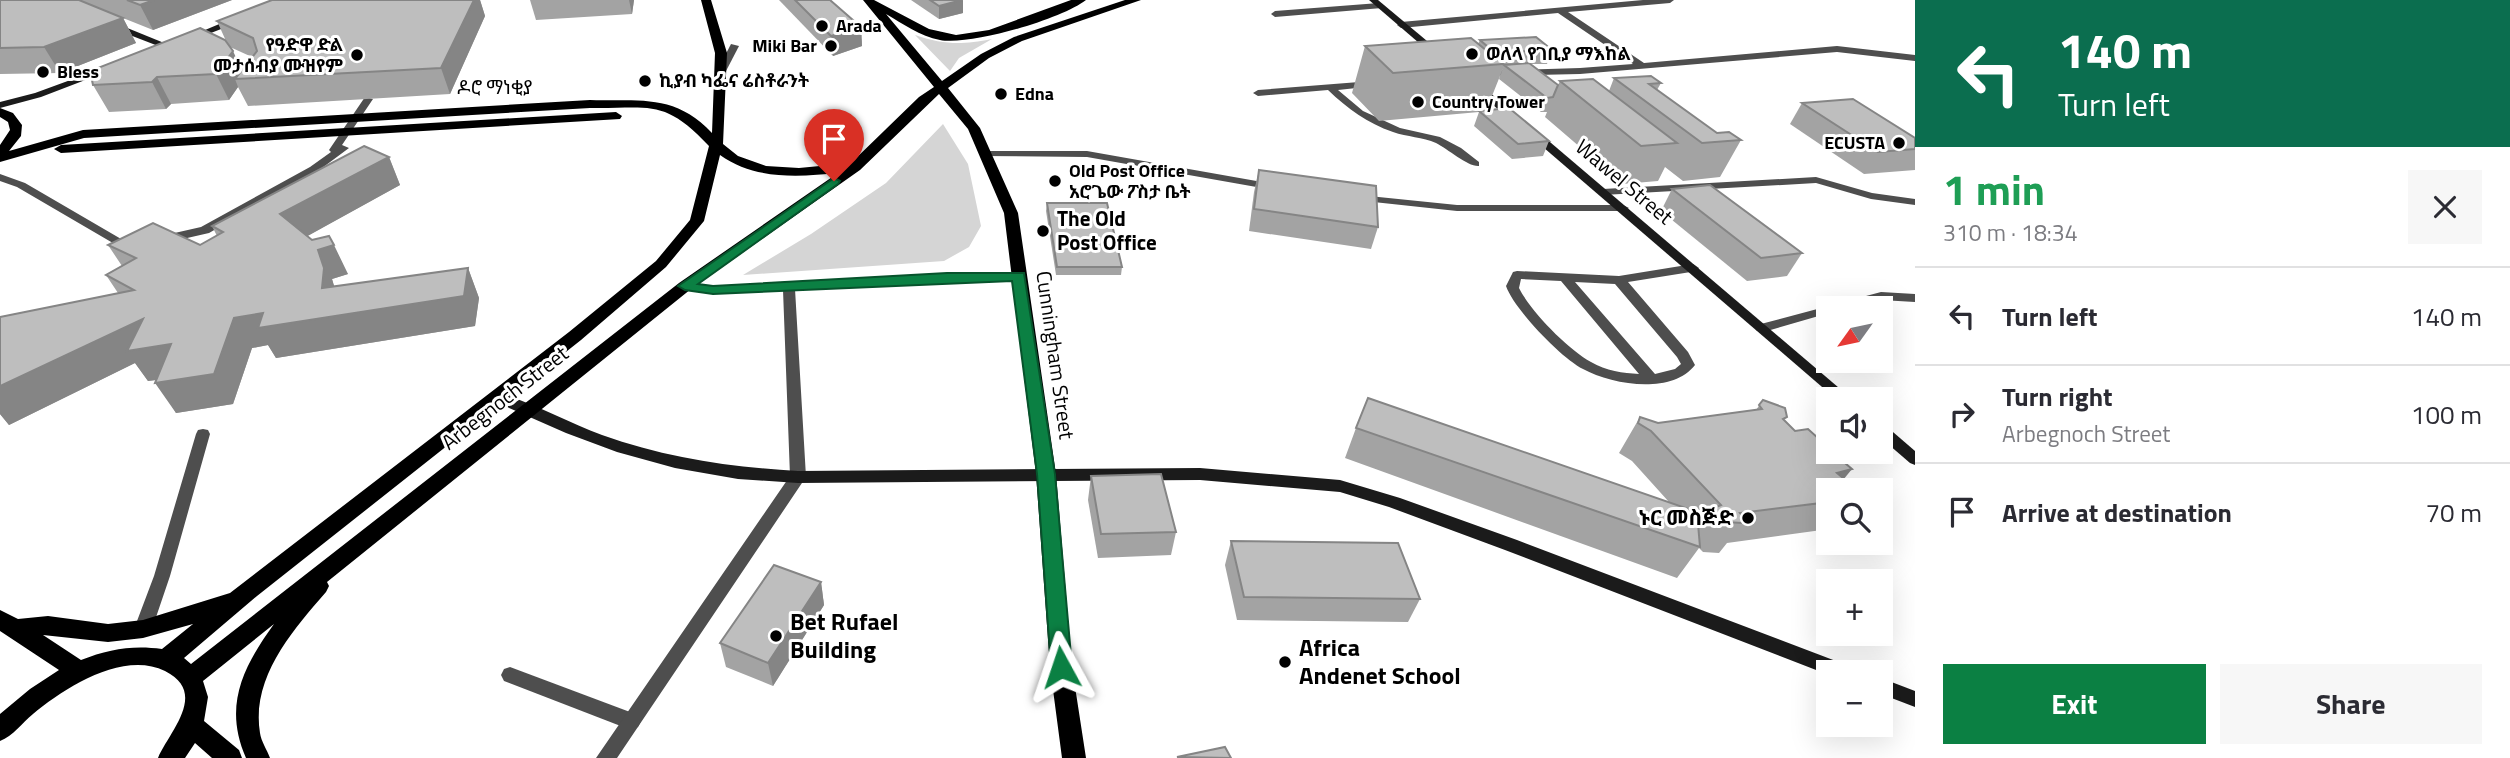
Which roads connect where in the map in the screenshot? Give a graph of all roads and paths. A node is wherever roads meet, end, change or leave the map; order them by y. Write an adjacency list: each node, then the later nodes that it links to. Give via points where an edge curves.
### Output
1 (706, 0): 20 (main road, Arbegnoch Street)
2 (1081, 0): 5 (main road, Cunningham Street, via 978,36 950,39)
3 (1136, 0): 22 (main road, Arbegnoch Street, via 1018,39)
4 (1670, 0): 6 (street)
5 (869, 1): 22 (main road, Cunningham Street)
6 (1650, 1): 8 (street)
7 (1376, 3): 9 (street); 12 (street)
8 (1558, 9): 12 (street); 18 (street)
9 (1275, 14)
10 (244, 17): 14 (street)
11 (98, 19): 14 (street)
12 (1401, 25): 16 (street)
13 (734, 46): 20 (street)
14 (169, 47): 15 (street)
15 (156, 51)
16 (1442, 58)
17 (1915, 58): 18 (street, via 1837,49)
18 (1641, 65): 35 (street, Wawel Street, via 1468,74)
19 (118, 66): 26 (street)
20 (722, 71): 28 (main road, Arbegnoch Street)
21 (1384, 83): 23 (street)
22 (941, 88): 29 (main road, Cunningham Street, via 974,128); 32 (main road, Arbegnoch Street)
23 (1332, 89): 24 (street); 31 (street, via 1359,113 1397,130 1436,139)
24 (1258, 93)
25 (367, 101): 33 (street, via 339,149 314,169 205,230 164,238 136,251)
26 (0, 105)
27 (0, 112): 30 (main road, via 18,126)
28 (716, 146): 30 (main road, via 698,124 669,107 590,104 83,134 30,152); 32 (main road, via 743,165 762,170 795,173); 51 (main road, Arbegnoch Street, via 697,221 661,264)
29 (986, 154): 34 (street, via 1087,155); 40 (main road, Cunningham Street, via 1012,213)
30 (0, 155)
31 (1475, 164)
32 (855, 167): 43 (main road, Arbegnoch Street)
33 (0, 177)
34 (1292, 190)
35 (1603, 192): 37 (street, via 1816,180 1871,196); 38 (street, Wawel Street)
36 (1345, 196): 38 (street, via 1457,208)
37 (1915, 202)
38 (1623, 208): 39 (street, Wawel Street)
39 (1693, 268): 42 (street); 48 (street, Wawel Street)
40 (1019, 276): 44 (street); 56 (main road, Cunningham Street)
41 (1564, 277): 42 (street); 49 (street); 49 (street, via 1517,275 1513,289 1585,365 1611,375)
42 (1619, 281): 49 (street, via 1688,365 1671,377)
43 (685, 286): 44 (street, via 713,290); 52 (main road, Arbegnoch Street)
44 (789, 286): 57 (street)
45 (1894, 298): 46 (street)
46 (1915, 298)
47 (1816, 312): 48 (street)
48 (1762, 328): 50 (street, Wawel Street)
49 (1650, 378)
50 (1831, 387)
51 (496, 397): 52 (street); 59 (main road, Arbegnoch Street)
52 (529, 412): 57 (street, via 658,459 725,472); 58 (main road, Arbegnoch Street)
53 (203, 434): 61 (street)
54 (1893, 440): 55 (street)
55 (1915, 459)
56 (1046, 474): 57 (street); 63 (street, via 1200,474 1340,486); 76 (main road, Cunningham Street, via 1061,667)
57 (798, 477): 69 (street)
58 (355, 544): 66 (main road, Arbegnoch Street); 74 (main road, via 271,644 249,692 244,720)
59 (249, 590): 61 (main road, via 202,612); 62 (main road, Arbegnoch Street)
60 (7, 624): 61 (main road, via 108,633); 64 (main road)
61 (143, 629)
62 (167, 659): 64 (main road, via 132,657); 66 (main road)
63 (1816, 662)
64 (80, 671): 71 (main road, via 20,708)
65 (510, 675): 69 (street)
66 (191, 677): 70 (main road, via 197,698)
67 (1893, 691): 68 (street)
68 (1915, 699)
69 (631, 721): 75 (street)
70 (191, 725): 72 (main road); 73 (main road)
71 (0, 730)
72 (170, 758)
73 (230, 758)
74 (258, 758)
75 (606, 758)
76 (1074, 758)

